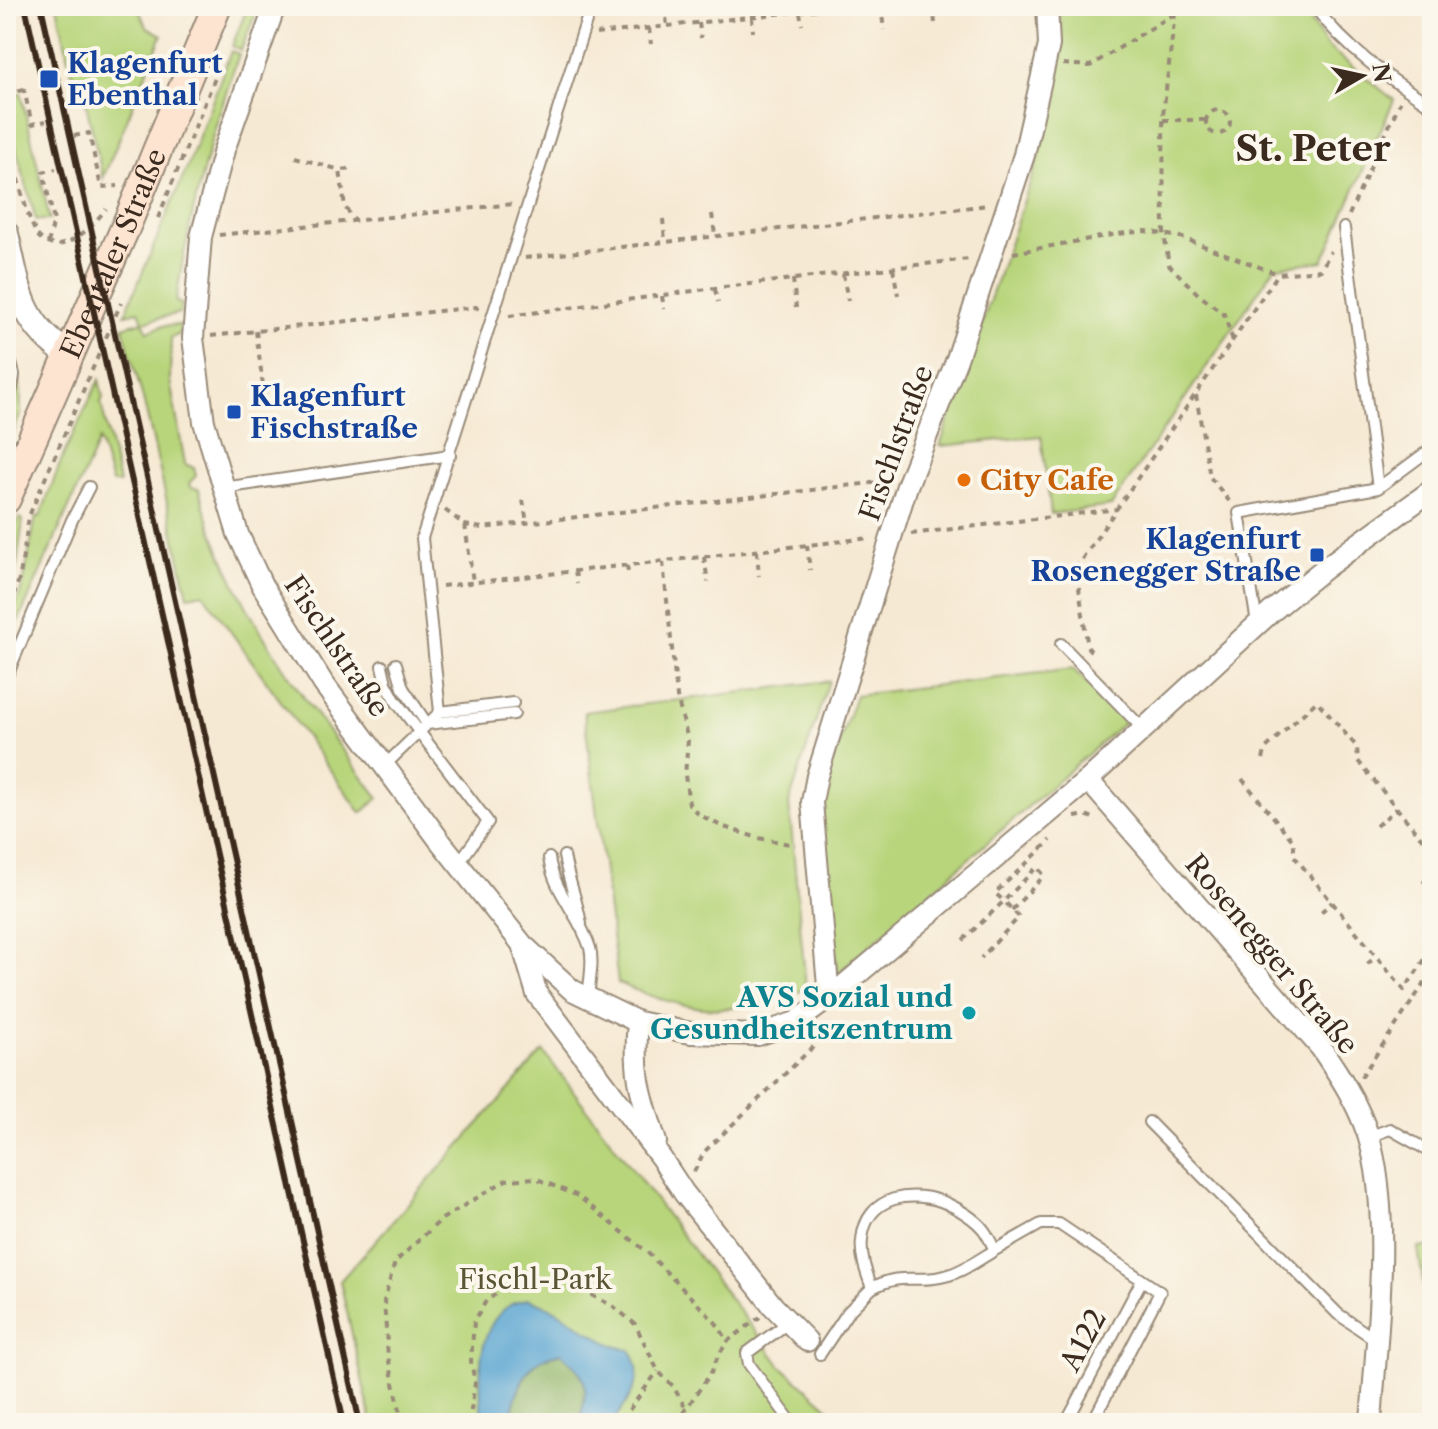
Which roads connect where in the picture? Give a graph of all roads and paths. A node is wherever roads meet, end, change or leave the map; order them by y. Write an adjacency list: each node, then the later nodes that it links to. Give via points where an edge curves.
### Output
1 (217, 6): 73 (main road, Ebentaler Straße)
2 (275, 6): 52 (street, Fischlstraße, via 224,150)
3 (591, 6): 23 (lane)
4 (665, 6): 19 (path)
5 (848, 6): 12 (path)
6 (881, 6): 21 (path)
7 (933, 6): 17 (path)
8 (985, 6): 15 (path)
9 (1047, 6): 26 (street, Fischlstraße)
10 (1187, 6): 13 (path)
11 (1314, 6): 29 (lane, via 1333,32)
12 (800, 11): 14 (path); 18 (path)
13 (1175, 13): 26 (path, via 1090,66); 33 (path)
14 (752, 17): 16 (path); 22 (path)
15 (986, 17)
16 (699, 23): 19 (path); 24 (path)
17 (935, 23)
18 (802, 25)
19 (667, 26): 20 (path)
20 (649, 28): 23 (path); 25 (path)
21 (884, 30)
22 (753, 32)
23 (582, 36): 42 (lane)
24 (701, 38)
25 (651, 44)
26 (1045, 62): 43 (street, Fischlstraße)
27 (6, 72): 30 (path, via 13,85)
28 (218, 72): 48 (path)
29 (1405, 89): 32 (lane); 47 (path)
30 (24, 90): 31 (path); 35 (path, via 32,124)
31 (6, 94)
32 (1432, 106)
33 (1163, 120): 34 (path); 50 (path)
34 (1206, 120): 34 (path, via 1216,134 1227,131 1231,123 1222,110 1211,112)
35 (46, 121)
36 (6, 132): 54 (path, via 36,234)
37 (74, 136): 54 (path, via 89,133 101,187 120,185 83,234 66,244)
38 (295, 157): 41 (path)
39 (56, 169): 54 (path, via 43,172 54,221)
40 (349, 169): 41 (path)
41 (340, 170): 46 (path, via 345,207)
42 (528, 202): 46 (path); 56 (lane)
43 (1008, 203): 51 (path); 55 (street, Fischlstraße)
44 (712, 214): 51 (path)
45 (663, 219): 53 (path)
46 (355, 221): 52 (path)
47 (1344, 228): 59 (path, via 1321,270); 83 (lane)
48 (153, 230)
49 (6, 234): 73 (street, via 27,313 48,341)
50 (1164, 234): 55 (path, via 1117,234); 59 (path); 72 (path, via 1169,265 1224,314)
51 (715, 236): 53 (path)
52 (201, 237): 71 (street, Fischlstraße)
53 (666, 242): 56 (path)
54 (48, 243)
55 (991, 257): 57 (path); 80 (street, Fischlstraße)
56 (510, 260): 69 (lane)
57 (893, 268): 58 (path); 62 (path)
58 (843, 274): 60 (path); 65 (path)
59 (1278, 274): 72 (path)
60 (793, 279): 61 (path); 67 (path)
61 (715, 288): 63 (path); 66 (path)
62 (898, 295)
63 (662, 296): 68 (path); 69 (path)
64 (123, 299): 108 (path, via 29,516 20,576)
65 (848, 301)
66 (718, 302)
67 (796, 308)
68 (664, 309)
69 (492, 318): 70 (path, via 476,307); 79 (lane)
70 (256, 331): 71 (path); 75 (path, via 264,394)
71 (193, 338): 82 (street, Fischlstraße, via 204,422)
72 (1233, 341): 77 (path)
73 (69, 355): 85 (main road, Ebentaler Straße)
74 (6, 364): 76 (street)
75 (272, 392)
76 (6, 393)
77 (1196, 395): 88 (path); 89 (path, via 1210,477)
78 (1432, 448): 83 (lane)
79 (450, 455): 82 (lane); 87 (lane)
80 (910, 479): 90 (path); 92 (street, Fischlstraße)
81 (89, 487): 111 (lane)
82 (223, 488): 120 (street, Fischlstraße, via 262,585 323,683)
83 (1378, 488): 89 (lane)
84 (1432, 490): 109 (street, Fischlstraße)
85 (6, 499)
86 (523, 500): 90 (path)
87 (433, 502): 91 (path); 107 (lane, via 422,538)
88 (1117, 509): 92 (path); 98 (path)
89 (1239, 513): 109 (lane)
90 (527, 523): 91 (path)
91 (465, 525): 105 (path)
92 (892, 536): 93 (path); 128 (street, Fischlstraße, via 817,776 812,802)
93 (807, 545): 94 (path); 99 (path)
94 (757, 551): 95 (path); 102 (path)
95 (704, 557): 96 (path); 104 (path)
96 (663, 562): 97 (path); 128 (path, via 677,697 688,740 689,804 721,826)
97 (627, 566): 100 (path); 103 (path)
98 (1076, 568): 101 (path); 112 (path, via 1088,648)
99 (810, 570)
100 (575, 571): 105 (path); 106 (path)
101 (1053, 572)
102 (759, 576)
103 (629, 578)
104 (708, 582)
105 (473, 583): 107 (path)
106 (577, 584)
107 (427, 588): 116 (lane)
108 (6, 619)
109 (1258, 625): 118 (street, Fischlstraße)
110 (1061, 644): 118 (lane)
111 (10, 653): 115 (lane)
112 (1098, 658)
113 (396, 664): 117 (lane)
114 (382, 666): 117 (lane, via 386,683)
115 (6, 678)
116 (440, 712): 117 (lane); 117 (lane, via 514,709)
117 (423, 729): 120 (lane); 132 (lane, via 488,822)
118 (1143, 729): 122 (street, Fischlstraße)
119 (1263, 759): 123 (path, via 1266,748 1317,701 1357,747 1358,761)
120 (384, 766): 132 (street, Fischlstraße)
121 (1242, 779): 136 (path, via 1294,842 1294,856)
122 (1088, 780): 148 (street, Fischlstraße); 150 (street, Rosenegger Straße, via 1321,1048)
123 (1397, 808): 125 (path); 129 (path)
124 (1075, 818): 126 (path, via 1093,817)
125 (1376, 826)
126 (1102, 828)
127 (1052, 839): 135 (path, via 995,893)
128 (816, 849): 148 (street, Fischlstraße)
129 (1432, 851)
130 (564, 856): 139 (lane)
131 (549, 858): 139 (lane, via 557,889)
132 (458, 864): 141 (street, Fischlstraße)
133 (1432, 875): 134 (path)
134 (1423, 883)
135 (1004, 901): 137 (path); 137 (path, via 1037,867 1041,879); 140 (path)
136 (1332, 902): 138 (path); 143 (path)
137 (1012, 910): 144 (path, via 1019,917)
138 (1321, 912)
139 (583, 934): 147 (lane, via 591,950)
140 (963, 940)
141 (522, 944): 147 (street, Fischlstraße); 154 (street, via 537,994)
142 (1432, 949): 143 (path, via 1404,990)
143 (1376, 957): 145 (path)
144 (981, 958)
145 (1367, 964)
146 (1432, 972): 150 (path)
147 (588, 998): 149 (street, Fischlstraße)
148 (829, 998): 149 (street, Fischlstraße, via 796,1022 758,1035 691,1033); 155 (path, via 816,1044 704,1152)
149 (638, 1022): 154 (street, via 637,1083)
150 (1351, 1092): 152 (street, Rosenegger Straße)
151 (1149, 1122): 161 (lane, via 1338,1314)
152 (1368, 1137): 153 (lane, via 1390,1129); 161 (street, Rosenegger Straße, via 1381,1243)
153 (1432, 1156)
154 (661, 1158): 155 (street)
155 (684, 1193): 159 (street)
156 (995, 1250): 157 (lane, via 1051,1222); 158 (lane, via 949,1276 903,1277); 158 (lane, via 982,1226 955,1208 931,1197 893,1198 866,1220 863,1262)
157 (1142, 1280): 171 (lane, A122); 172 (lane, A122, via 1160,1292)
158 (872, 1288): 163 (lane)
159 (773, 1306): 160 (street); 162 (path)
160 (789, 1322): 163 (street); 170 (lane, via 747,1353 749,1364)
161 (1376, 1340): 173 (street, Rosenegger Straße)
162 (728, 1341): 165 (path); 167 (path, via 647,1252 578,1196 535,1178 506,1180 442,1219 395,1262 384,1301 388,1357)
163 (813, 1348)
164 (658, 1371): 165 (path); 166 (path); 168 (path, via 635,1324 613,1306 561,1280 509,1285 486,1301 474,1322 475,1383)
165 (686, 1409): 169 (path)
166 (629, 1410)
167 (403, 1423)
168 (469, 1423)
169 (676, 1423)
170 (792, 1423)
171 (1066, 1423)
172 (1092, 1423)
173 (1371, 1423)

